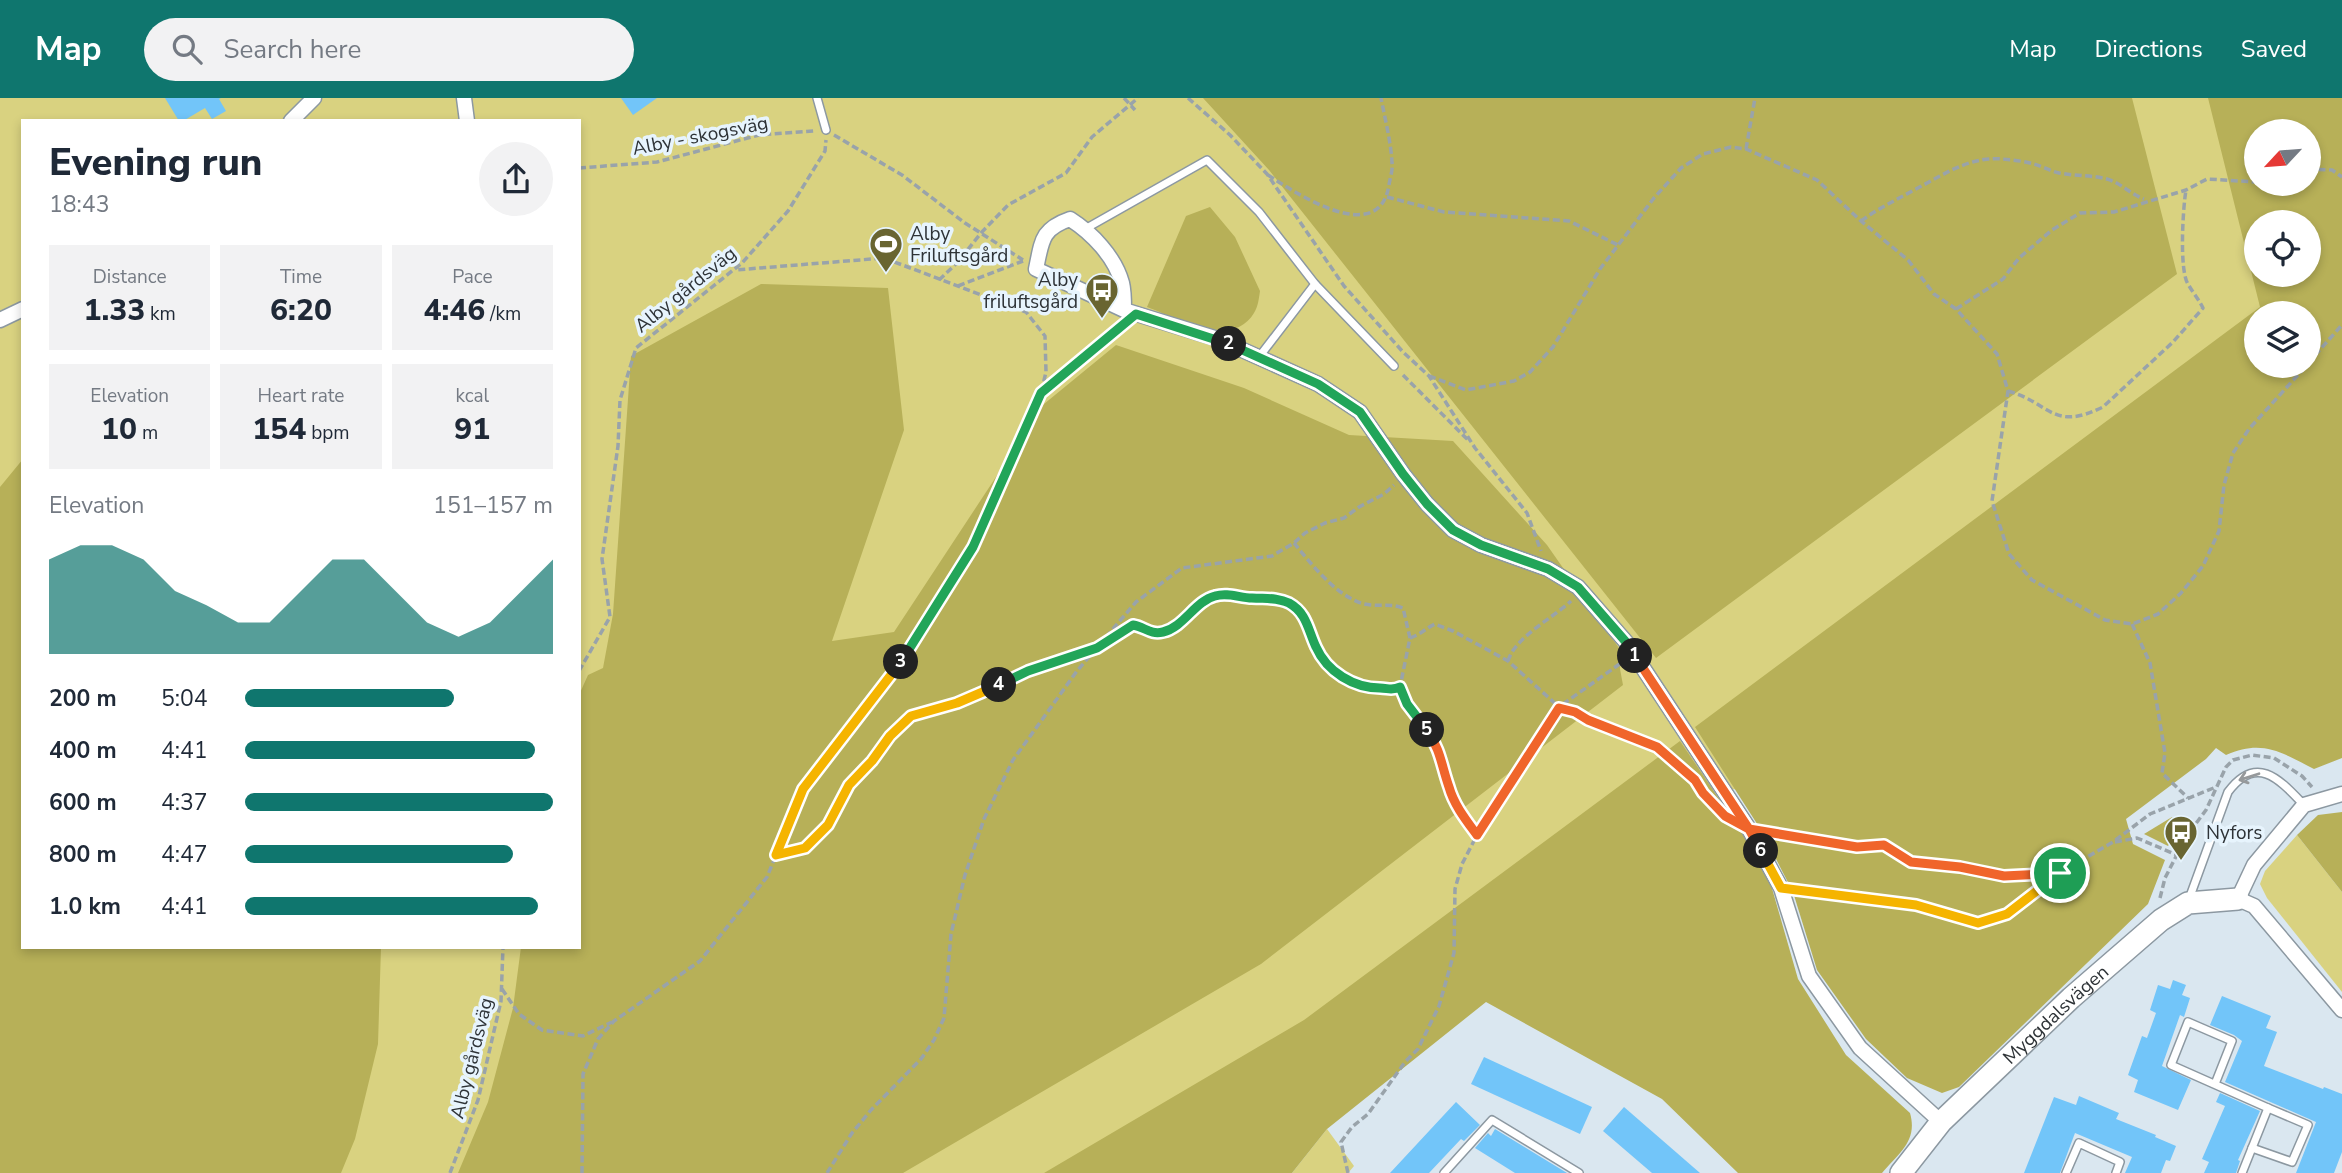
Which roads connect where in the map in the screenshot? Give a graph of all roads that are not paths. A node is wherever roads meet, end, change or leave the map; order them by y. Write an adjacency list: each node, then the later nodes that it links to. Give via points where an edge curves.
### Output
1 (314, 98): 4 (street)
2 (464, 98): 5 (street)
3 (817, 98): 6 (lane)
4 (293, 119)
5 (467, 119)
6 (826, 131)
7 (1085, 229): 8 (lane, via 1207,160 1259,212); 10 (street, via 1115,265); 10 (street, via 1070,219 1055,225 1042,237 1030,265)
8 (1315, 284): 12 (lane); 13 (lane)
9 (21, 310): 11 (street)
10 (1130, 312): 12 (street)
11 (0, 320)
12 (1259, 357): 21 (street, via 1318,384 1360,412 1403,474 1453,530 1548,569 1578,587 1634,653 1749,829 1781,888 1809,976 1860,1048)
13 (1394, 366)
14 (2342, 794): 15 (street)
15 (2304, 805): 16 (street, via 2254,865); 17 (lane, one-way to 17, via 2276,777 2264,772 2236,780)
16 (2238, 899): 17 (street, Myggdalsvägen); 18 (street, via 2254,906)
17 (2188, 903): 21 (street, Myggdalsvägen, via 2161,920 2071,998)
18 (2342, 1010)
19 (2215, 1084): 19 (lane, via 2232,1041 2188,1022 2171,1065); 20 (lane)
20 (2268, 1108): 22 (lane); 22 (lane, via 2308,1125 2292,1162)
21 (1941, 1122): 25 (street, Myggdalsvägen)
22 (2252, 1148): 28 (lane)
23 (1444, 1173): 24 (lane, via 1492,1120)
24 (1579, 1173)
25 (1901, 1173)
26 (2066, 1173): 27 (lane, via 2080,1143 2120,1162)
27 (2116, 1173)
28 (2242, 1173)

